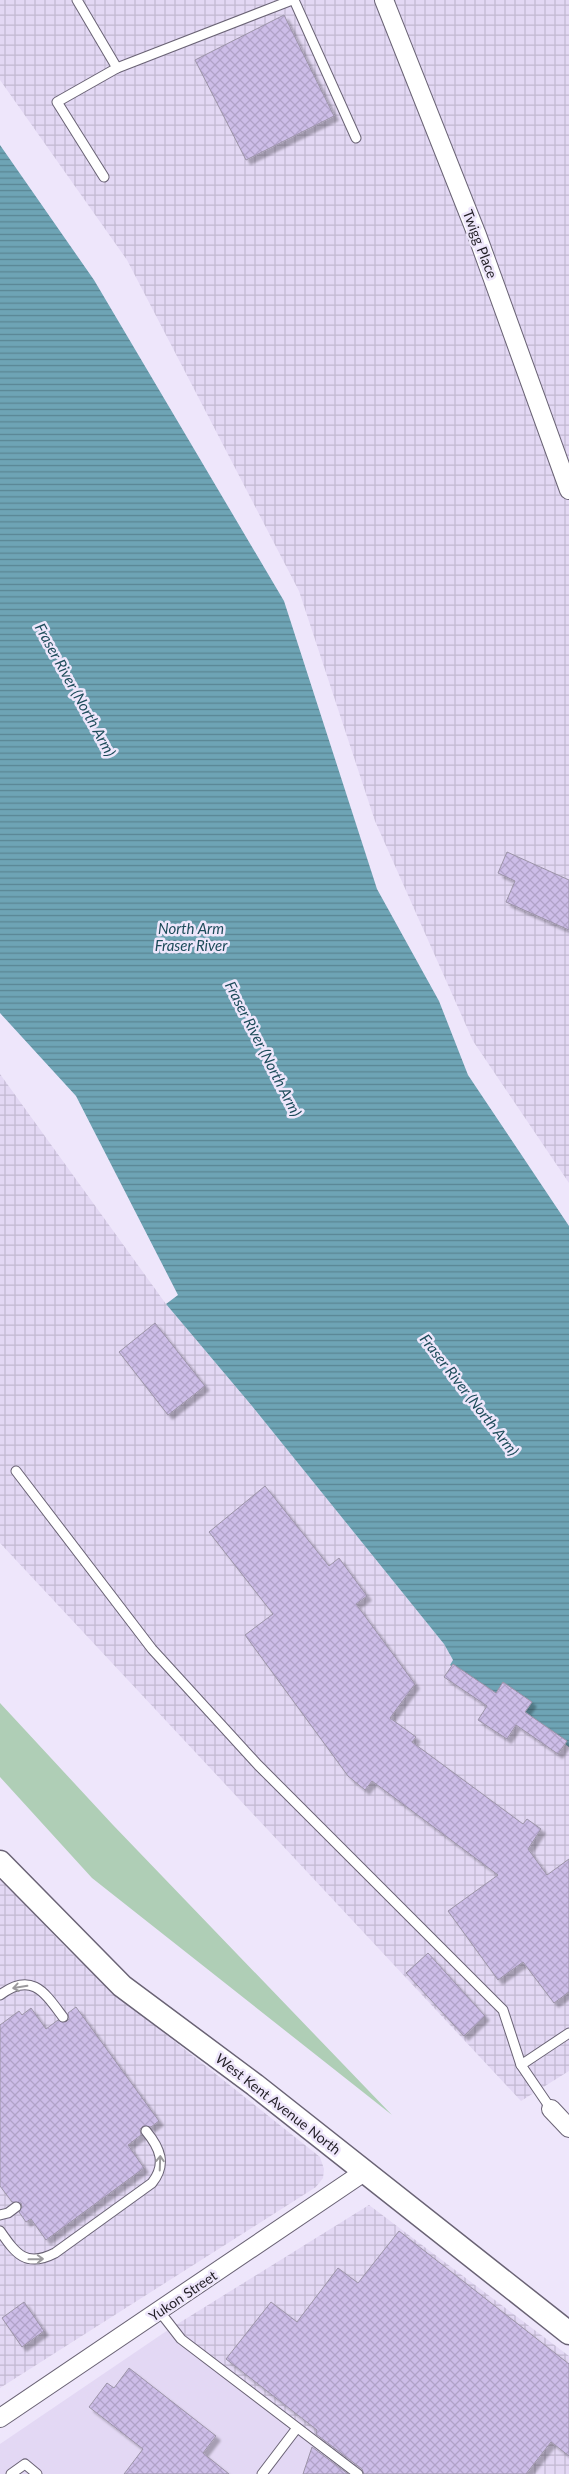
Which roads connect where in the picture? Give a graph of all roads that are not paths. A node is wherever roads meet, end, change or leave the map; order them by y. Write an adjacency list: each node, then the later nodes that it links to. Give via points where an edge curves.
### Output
1 (77, 0): 4 (lane)
2 (293, 0): 4 (lane); 5 (lane)
3 (384, 0): 7 (street, Twigg Place, via 477,235)
4 (117, 68): 6 (lane, via 57,102)
5 (356, 138)
6 (104, 177)
7 (569, 490)
8 (16, 1471): 13 (lane, via 152,1649 258,1765 503,2010)
9 (0, 1862): 17 (street, West Kent Avenue North, via 122,1986 255,2085)
10 (0, 1995): 11 (lane, one-way to 10, via 42,1990 32,1985 16,1986)
11 (63, 2017)
12 (569, 2033): 13 (lane)
13 (521, 2065): 14 (lane)
14 (550, 2109): 15 (street)
15 (569, 2128)
16 (146, 2131): 20 (lane, one-way to 16, via 13,2249 31,2260 55,2253 152,2183 159,2174 160,2152)
17 (364, 2172): 21 (street, Yukon Street); 22 (street, West Kent Avenue North)
18 (16, 2208): 19 (lane)
19 (0, 2215)
20 (0, 2231)
21 (160, 2312): 23 (street, Yukon Street); 24 (lane, via 181,2339)
22 (569, 2333)
23 (0, 2418)
24 (298, 2428): 27 (lane); 28 (lane)
25 (11, 2474): 26 (lane, via 24,2464)
26 (37, 2474)
27 (262, 2474)
28 (358, 2474)

